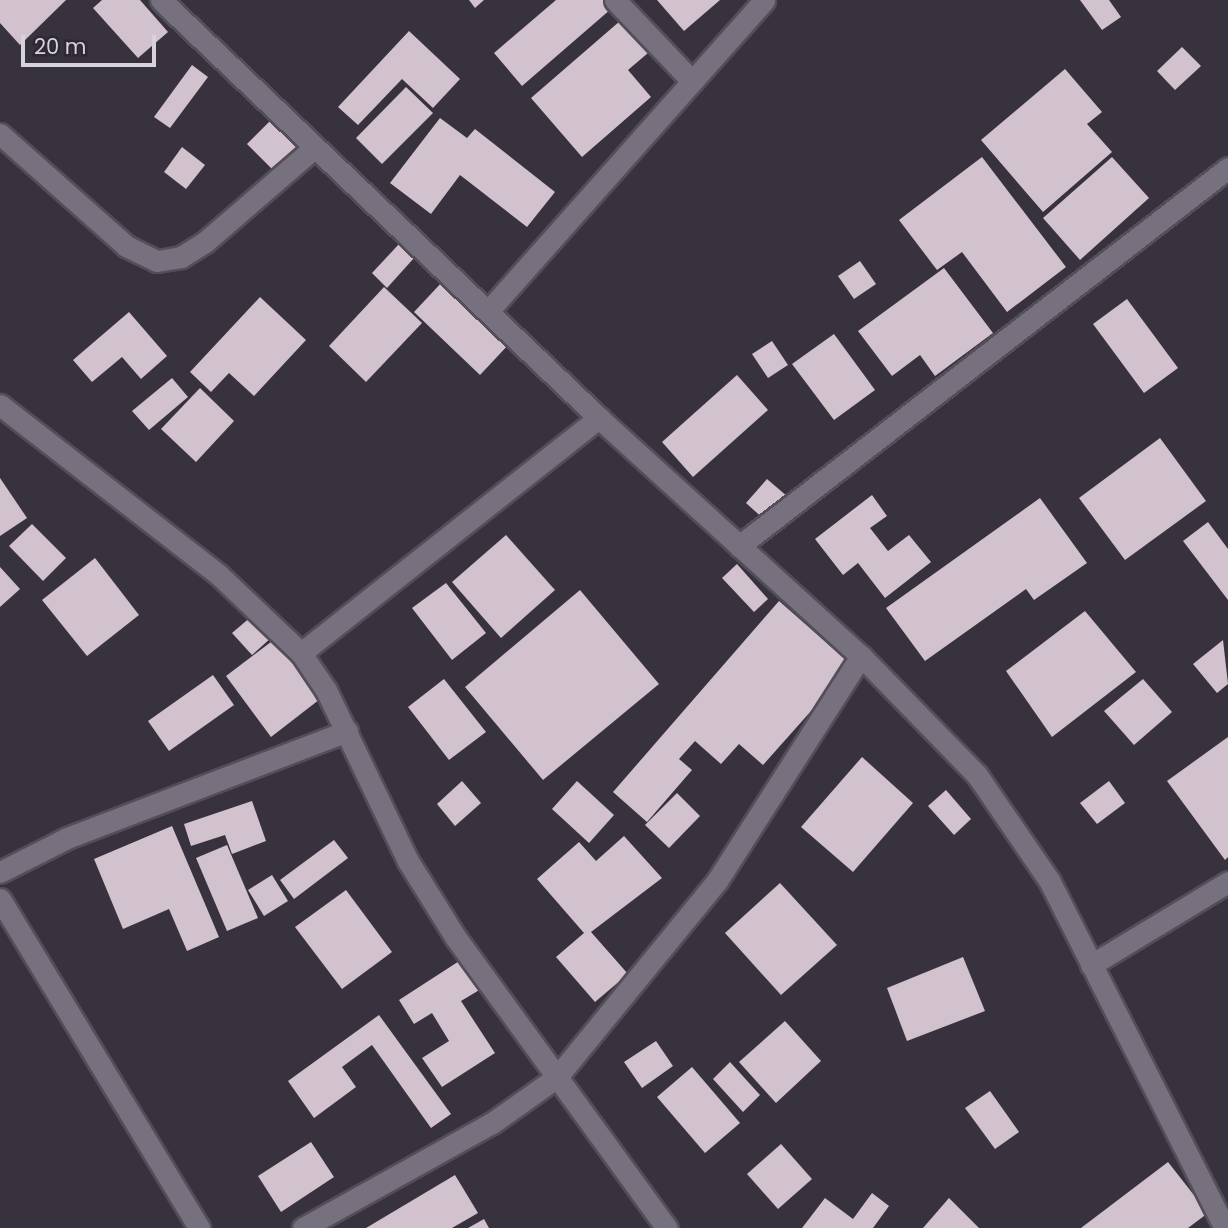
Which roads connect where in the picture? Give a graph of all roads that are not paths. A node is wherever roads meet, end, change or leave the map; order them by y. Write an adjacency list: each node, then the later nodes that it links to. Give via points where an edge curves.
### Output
1 (161, 0): 6 (street)
2 (615, 0): 4 (street)
3 (764, 0): 4 (street)
4 (690, 79): 8 (street)
5 (0, 134): 6 (street, via 126,246 157,261 181,257 205,242)
6 (316, 147): 8 (street)
7 (1228, 168): 11 (street)
8 (490, 309): 10 (street)
9 (0, 405): 12 (street, via 219,575)
10 (599, 418): 11 (street); 12 (street)
11 (739, 546): 13 (street)
12 (301, 653): 14 (street)
13 (861, 656): 18 (street, via 1014,820); 19 (street, via 717,881)
14 (346, 731): 15 (street, via 67,838); 19 (street, via 408,861)
15 (0, 872)
16 (1228, 882): 18 (street)
17 (0, 899): 20 (street)
18 (1091, 965): 23 (street)
19 (557, 1077): 21 (street, via 492,1123); 22 (street)
20 (200, 1228)
21 (303, 1228)
22 (667, 1228)
23 (1225, 1228)

